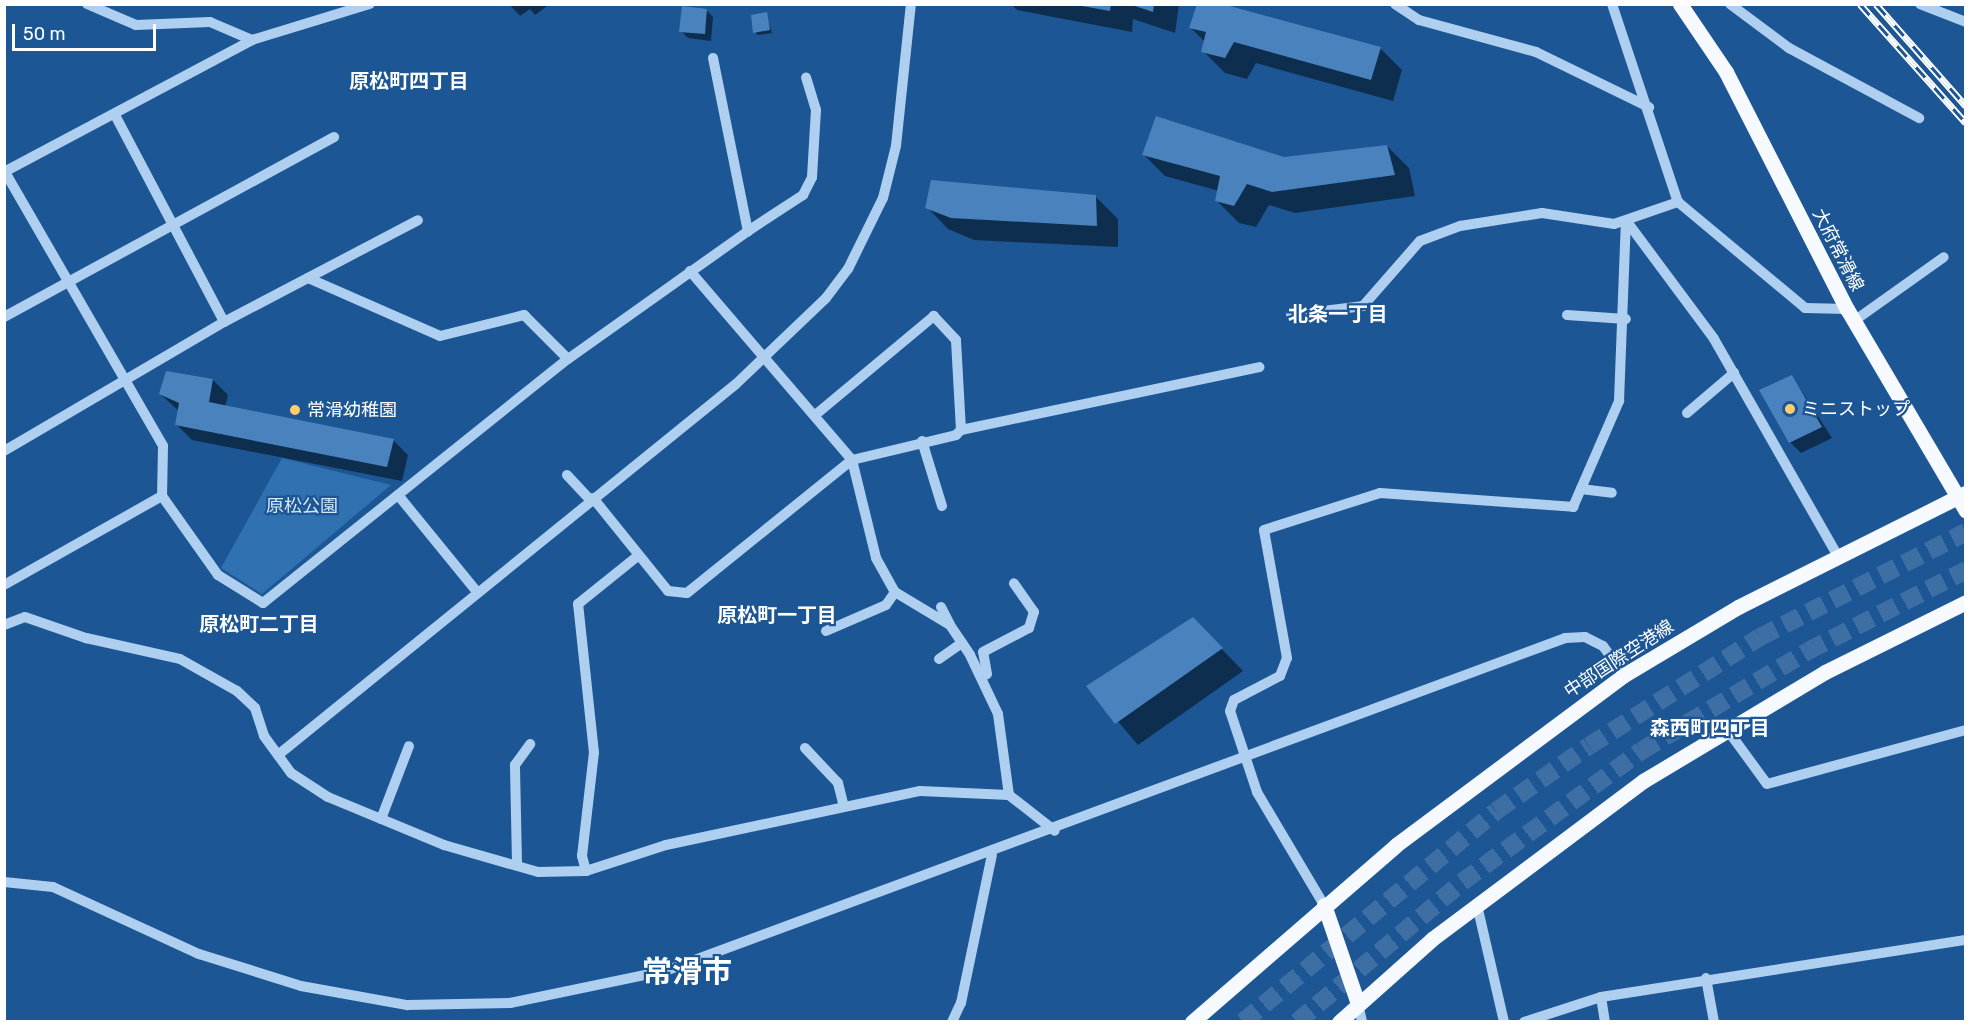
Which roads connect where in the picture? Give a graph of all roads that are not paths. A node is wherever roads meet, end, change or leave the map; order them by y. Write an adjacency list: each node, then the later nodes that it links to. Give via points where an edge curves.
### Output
1 (87, 4): 10 (street, via 136,25 210,22)
2 (370, 4): 10 (street)
3 (911, 4): 33 (street, via 896,146 879,209 826,298)
4 (1395, 4): 13 (street, via 1419,20 1536,52)
5 (1612, 4): 13 (street)
6 (1680, 4): 29 (main road, 大府常滑線, via 1726,72)
7 (1730, 4): 15 (street, via 1789,48)
8 (1920, 4): 9 (street)
9 (1965, 22)
10 (252, 40): 14 (street)
11 (713, 58): 22 (street)
12 (806, 76): 22 (street, via 816,110 812,177 803,195)
13 (1649, 107): 18 (street)
14 (115, 115): 17 (street); 21 (street)
15 (1919, 118)
16 (334, 136): 21 (street)
17 (5, 172): 26 (street)
18 (1678, 202): 20 (street); 29 (street, via 1805,308)
19 (418, 220): 25 (street)
20 (1626, 221): 27 (street, via 1593,223 1542,213 1460,226 1420,241 1363,306); 31 (street); 36 (street)
21 (173, 226): 26 (street); 32 (street)
22 (748, 231): 24 (street)
23 (1944, 257): 29 (street)
24 (690, 271): 33 (street); 34 (street)
25 (308, 278): 32 (street); 34 (street, via 440,336 524,315)
26 (66, 285): 30 (street); 37 (street)
27 (1292, 315)
28 (1567, 315): 31 (street)
29 (1850, 315): 48 (main road, 大府常滑線)
30 (4, 317)
31 (1626, 319): 45 (street, via 1619,401)
32 (224, 322): 37 (street)
33 (766, 356): 39 (street); 50 (street)
34 (568, 359): 47 (street)
35 (1259, 367): 40 (street)
36 (1734, 373): 38 (street); 54 (street)
37 (127, 381): 42 (street); 49 (street, via 163,446)
38 (1687, 413)
39 (815, 415): 40 (street, via 934,316 956,340); 43 (street)
40 (961, 430): 41 (street)
41 (922, 441): 43 (street); 51 (street)
42 (4, 451)
43 (852, 460): 53 (street, via 687,593 668,591); 58 (street, via 876,558)
44 (567, 475): 50 (street)
45 (1581, 489): 46 (street); 74 (street, via 1573,507 1380,493 1264,530 1287,657 1281,676 1234,700 1230,711)
46 (1611, 493)
47 (398, 495): 49 (street, via 263,603 218,575); 57 (street)
48 (1962, 495): 52 (main road, 大府常滑線); 54 (main road, 中部国際空港線)
49 (162, 496): 56 (street)
50 (592, 499): 53 (street); 57 (street)
51 (942, 507)
52 (1965, 511)
53 (639, 555): 81 (street, via 578,604 594,753 582,856)
54 (1836, 555): 66 (main road, 中部国際空港線)
55 (1014, 584): 67 (street, via 1034,612 1029,628 983,652 987,674)
56 (4, 585)
57 (477, 592): 73 (street)
58 (895, 592): 62 (street); 63 (street, via 886,605)
59 (1965, 602): 68 (main road)
60 (941, 607): 62 (street)
61 (4, 625): 73 (street, via 25,617 86,638 180,659 237,691 255,708)
62 (950, 625): 64 (street)
63 (826, 632)
64 (962, 643): 65 (street); 67 (street)
65 (939, 659)
66 (1624, 675): 74 (street, via 1603,646 1585,637 1566,638); 83 (main road, 中部国際空港線)
67 (983, 676): 75 (street, via 998,714)
68 (1726, 728): 69 (street, via 1767,784); 84 (main road, via 1642,781)
69 (1965, 730)
70 (530, 744): 80 (street, via 515,765)
71 (409, 746): 77 (street)
72 (805, 748): 76 (street, via 838,783)
73 (278, 755): 77 (street, via 291,773 328,797)
74 (1244, 761): 78 (street); 83 (street)
75 (1010, 795): 76 (street, via 920,791); 78 (street)
76 (843, 803): 81 (street, via 666,845)
77 (381, 819): 80 (street, via 444,845)
78 (1055, 831): 79 (street)
79 (992, 855): 82 (street, via 616,986 510,1003 456,1005 407,1005 301,986 200,954 53,886); 89 (street, via 961,1003)
80 (517, 863): 81 (street, via 560,874)
81 (586, 871)
82 (4, 882)
83 (1324, 905): 88 (main road); 90 (main road, 中部国際空港線)
84 (1477, 905): 88 (main road); 93 (street)
85 (1965, 940): 86 (street)
86 (1706, 978): 87 (street); 96 (street)
87 (1601, 997): 94 (street); 95 (street)
88 (1358, 1004): 91 (main road); 92 (street)
89 (952, 1022)
90 (1192, 1022)
91 (1339, 1022)
92 (1362, 1022)
93 (1504, 1022)
94 (1524, 1022)
95 (1605, 1022)
96 (1714, 1022)

